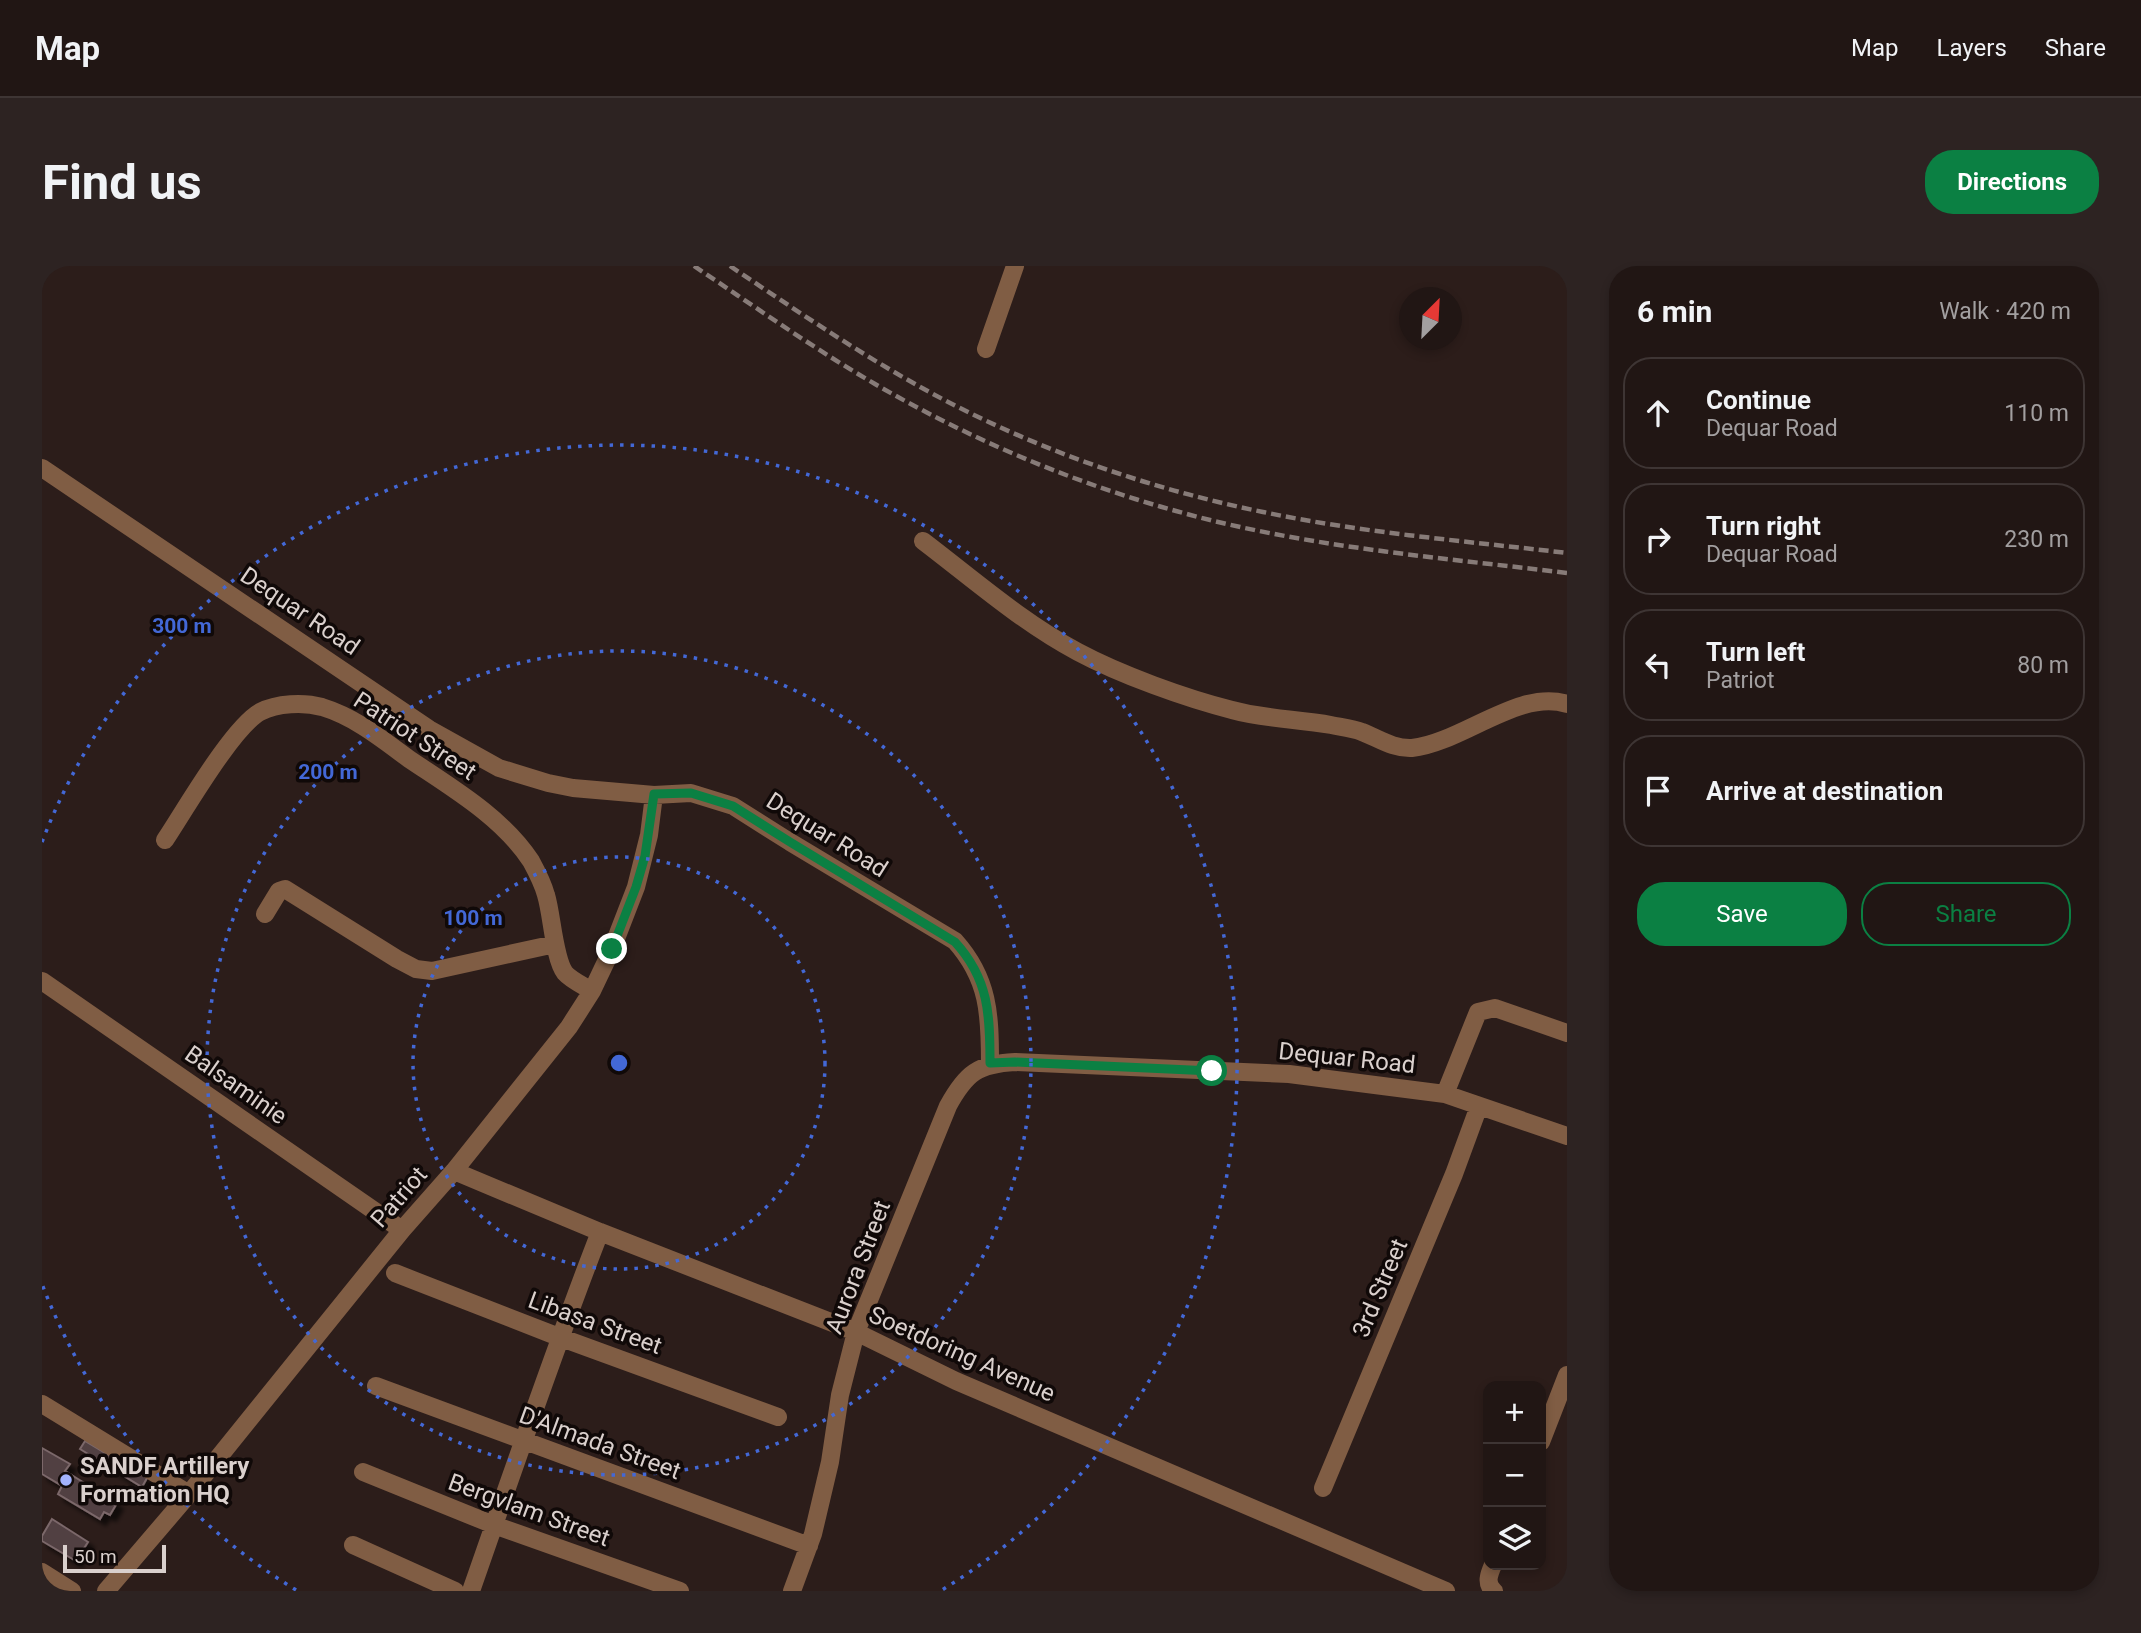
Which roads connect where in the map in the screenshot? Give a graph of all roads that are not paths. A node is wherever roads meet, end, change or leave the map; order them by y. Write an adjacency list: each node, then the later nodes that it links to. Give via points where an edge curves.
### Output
1 (1015, 266): 2 (street)
2 (986, 349)
3 (42, 468): 6 (street, Dequar Road, via 465,750 499,768 548,783)
4 (923, 541): 5 (street, via 1076,651 1123,673 1233,711 1339,727 1412,748 1531,702)
5 (1567, 704)
6 (654, 794): 11 (street, Patriot, via 636,887); 13 (street, Dequar Road, via 691,793 733,806 955,942 967,955 984,994 990,1015)
7 (165, 840): 9 (street, Patriot Street, via 249,720 285,705 322,707 354,720 455,790 512,837 540,879)
8 (265, 914): 9 (street, via 285,889 422,970)
9 (555, 944): 11 (street, Patriot Street, via 565,972)
10 (42, 981): 18 (street, Balsaminie)
11 (592, 991): 17 (street, Patriot, via 546,1057)
12 (1567, 1033): 14 (street, via 1495,1008 1478,1012)
13 (990, 1063): 14 (street, Dequar Road, via 1289,1074); 21 (street, Aurora Street, via 962,1083 948,1106)
14 (1445, 1094): 15 (street, Dequar Road)
15 (1479, 1106): 16 (street, Dequar Road); 30 (street, 3rd Street)
16 (1567, 1136)
17 (454, 1171): 18 (street, Patriot); 19 (street, Soetdoring Avenue)
18 (402, 1230): 31 (street, Patriot)
19 (600, 1232): 21 (street, Soetdoring Avenue); 22 (street)
20 (395, 1273): 22 (street, Libasa Street)
21 (856, 1332): 34 (street, Aurora Street); 43 (street, Soetdoring Avenue, via 956,1381)
22 (559, 1337): 26 (street, Libasa Street); 28 (street)
23 (1567, 1375): 27 (street)
24 (376, 1386): 28 (street, D'Almada Street)
25 (42, 1404): 31 (street)
26 (778, 1417)
27 (1546, 1429)
28 (524, 1442): 32 (street); 34 (street, D'Almada Street)
29 (363, 1472): 32 (street, Bergvlam Street)
30 (1323, 1488)
31 (189, 1494): 38 (street, Patriot)
32 (494, 1525): 40 (street); 41 (street, Bergvlam Street)
33 (353, 1545): 39 (street)
34 (809, 1546): 42 (street, Aurora Street)
35 (1491, 1570): 44 (street, via 1488,1579)
36 (42, 1572): 37 (street)
37 (72, 1591)
38 (106, 1591)
39 (456, 1591)
40 (471, 1591)
41 (680, 1591)
42 (792, 1591)
43 (1446, 1591)
44 (1494, 1591)

